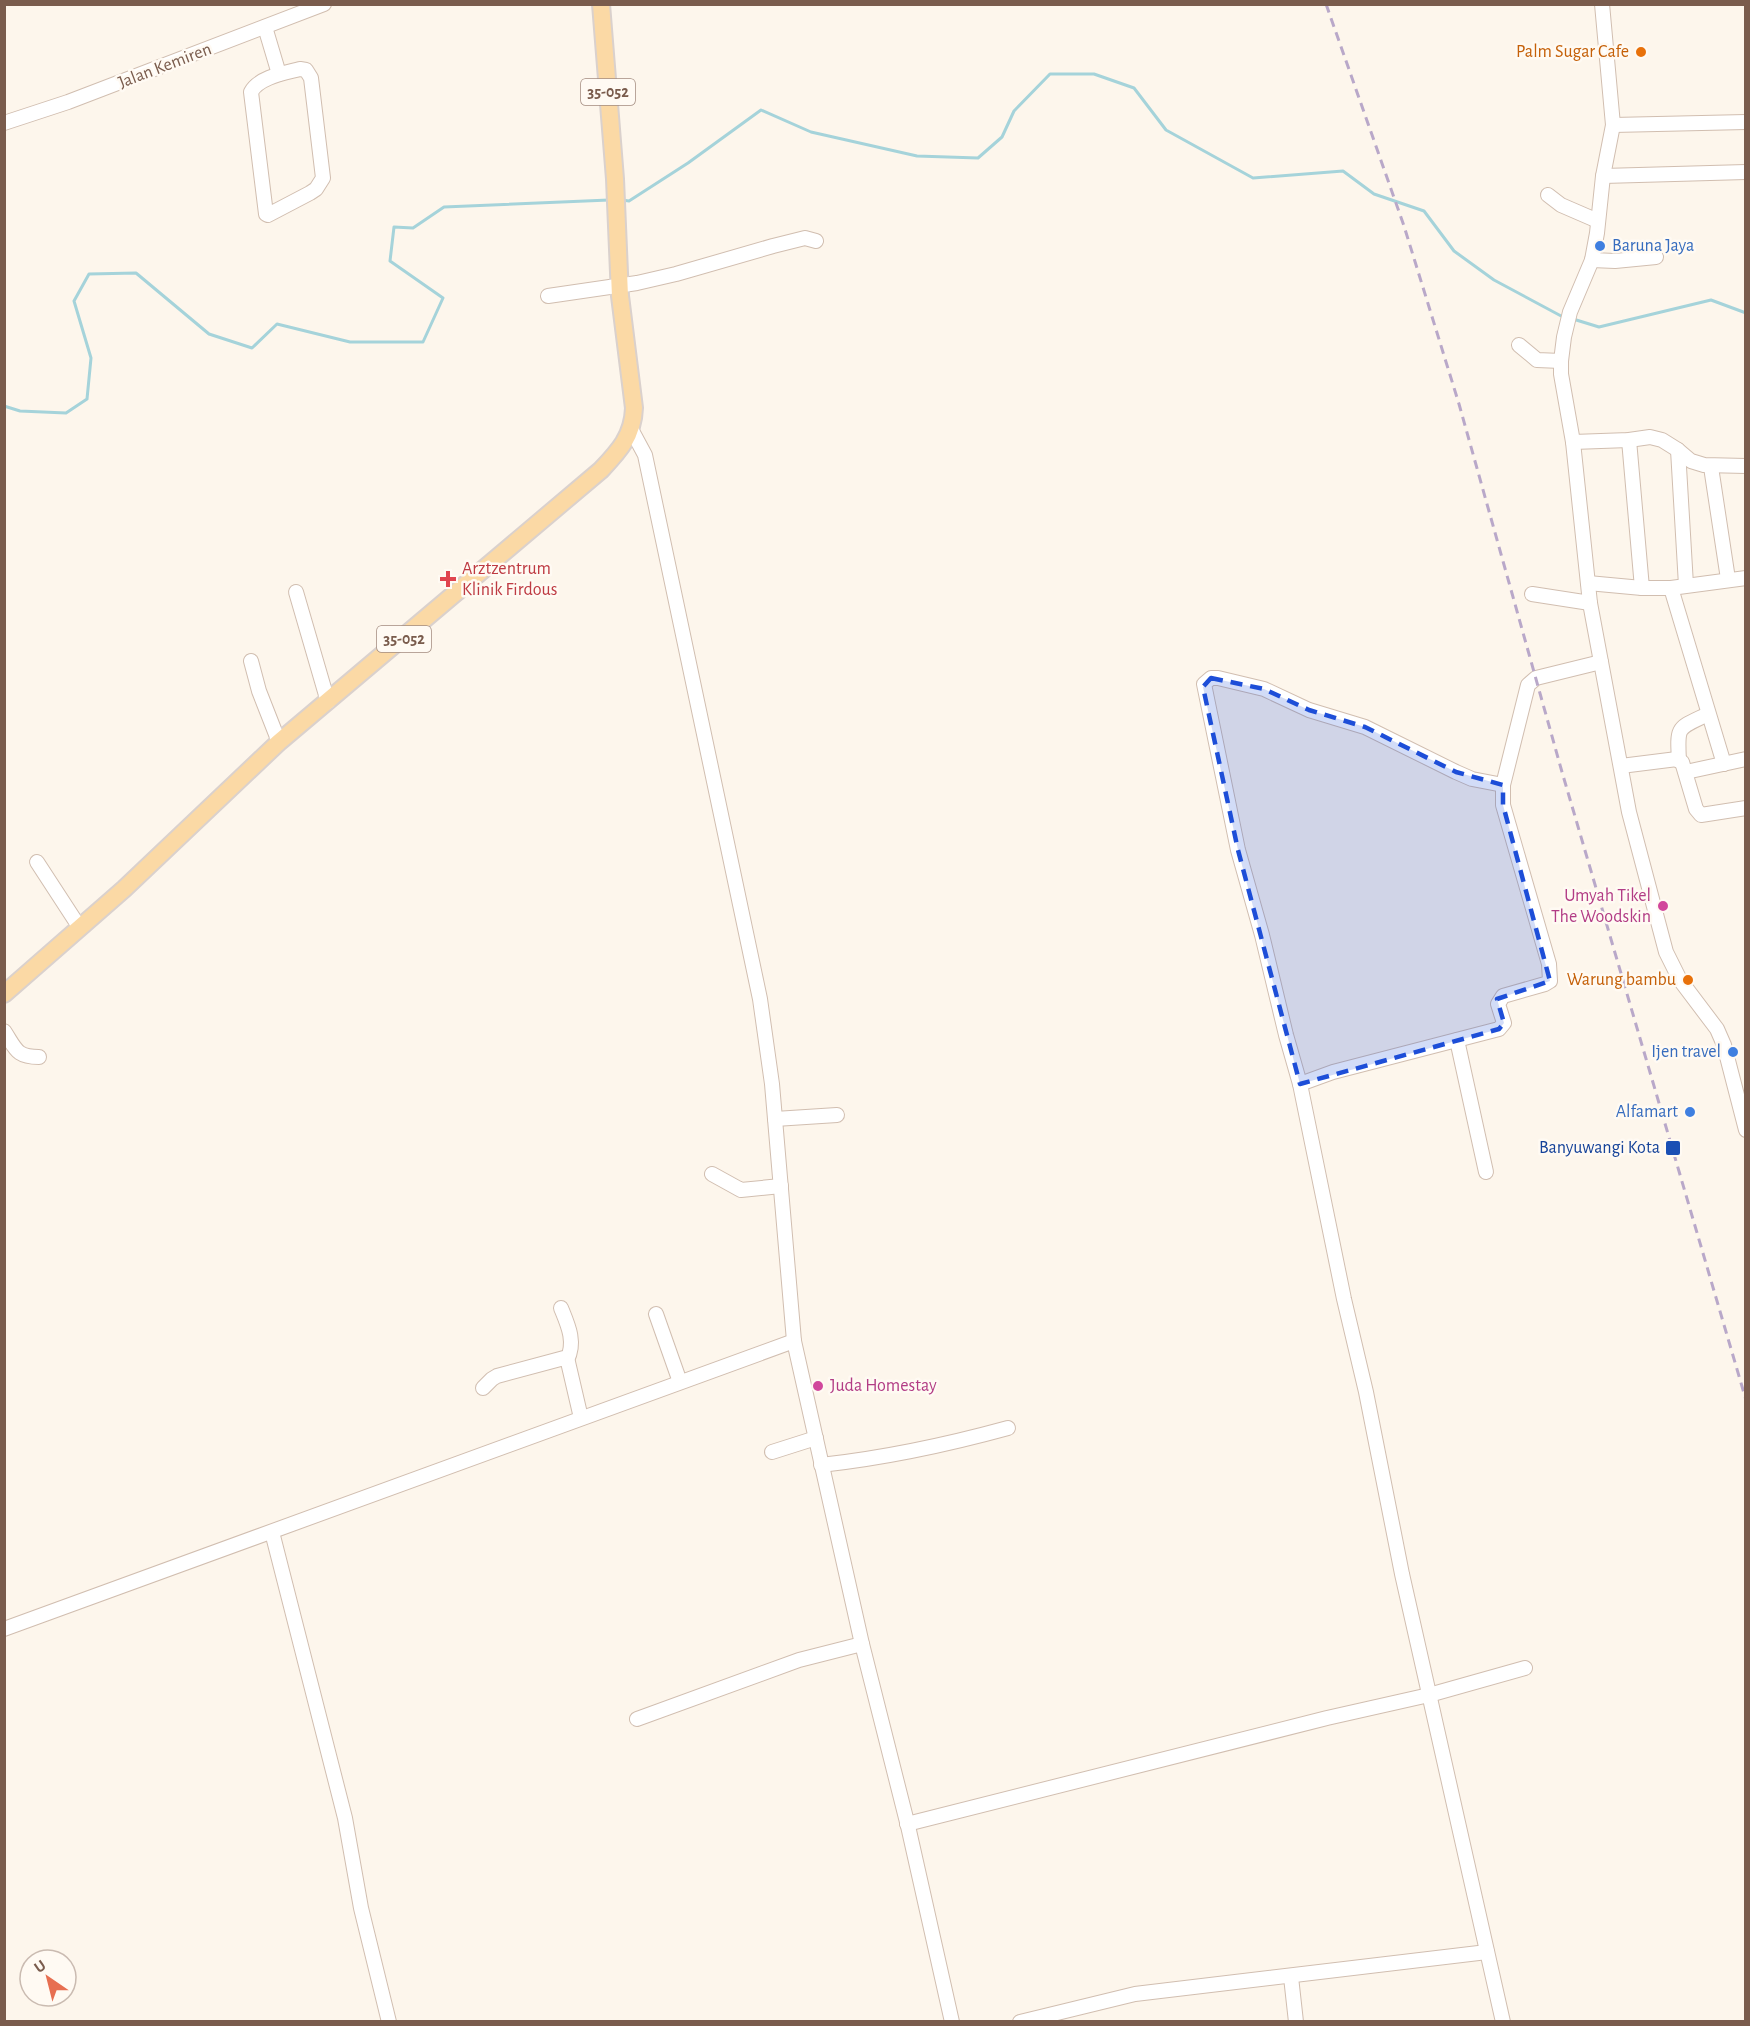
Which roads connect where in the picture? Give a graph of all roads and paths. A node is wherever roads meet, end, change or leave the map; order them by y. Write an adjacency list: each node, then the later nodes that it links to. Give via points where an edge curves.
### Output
1 (324, 4): 4 (street, Jalan Kemiren)
2 (601, 4): 16 (main road, 35-052)
3 (1602, 4): 8 (street)
4 (265, 27): 5 (street); 7 (street, Jalan Kemiren)
5 (279, 74): 5 (street, via 256,84 251,92 268,215 316,189 323,178 309,73 300,69)
6 (1746, 122): 8 (street)
7 (4, 123)
8 (1613, 125): 10 (street)
9 (1746, 172): 10 (street)
10 (1603, 176): 12 (street)
11 (1548, 195): 12 (street)
12 (1598, 221): 15 (street)
13 (816, 241): 16 (street, via 805,238 676,274)
14 (1656, 256): 15 (street)
15 (1592, 260): 19 (street, via 1570,312)
16 (619, 285): 17 (street); 20 (main road, 35-052, via 633,398)
17 (548, 296)
18 (1519, 345): 19 (street, via 1537,360)
19 (1561, 361): 22 (street)
20 (631, 429): 37 (main road, 35-052, via 621,450 601,470); 54 (street, via 645,455 738,889 760,999)
21 (1629, 440): 22 (street); 23 (street, via 1657,438); 30 (street)
22 (1573, 442): 28 (street)
23 (1678, 450): 25 (street); 29 (street)
24 (1746, 466): 25 (street)
25 (1711, 467): 27 (street)
26 (1746, 578): 27 (street)
27 (1728, 579): 29 (street)
28 (1588, 583): 30 (street); 34 (street)
29 (1686, 585): 31 (street)
30 (1642, 588): 31 (street)
31 (1671, 588): 38 (street)
32 (296, 592): 37 (street)
33 (1532, 594): 34 (street)
34 (1590, 603): 36 (street)
35 (251, 661): 39 (street)
36 (1601, 662): 42 (street); 44 (street, via 1536,678 1528,685)
37 (328, 702): 39 (main road, 35-052)
38 (1708, 714): 41 (street); 43 (street, via 1680,729)
39 (279, 742): 47 (main road, 35-052)
40 (1746, 759): 41 (street)
41 (1724, 764): 43 (street)
42 (1621, 766): 43 (street, via 1672,759); 55 (street, via 1637,846 1666,952 1680,980 1717,1029)
43 (1682, 766): 45 (street, via 1701,815)
44 (1503, 785): 50 (street, via 1503,805 1551,978 1545,984 1503,996 1498,1004 1503,1023 1499,1029); 52 (street, via 1456,772 1365,727 1309,710 1264,689 1218,678 1204,684 1238,850)
45 (1746, 808)
46 (37, 862): 47 (street)
47 (80, 928): 48 (main road, 35-052)
48 (4, 994)
49 (4, 1031): 51 (street, via 16,1051 23,1056)
50 (1458, 1040): 52 (street); 56 (street)
51 (39, 1057)
52 (1300, 1084): 74 (street)
53 (837, 1115): 54 (street)
54 (775, 1119): 58 (street)
55 (1746, 1130)
56 (1486, 1172)
57 (712, 1174): 58 (street, via 741,1190)
58 (781, 1186): 61 (street)
59 (561, 1308): 62 (street, via 572,1343)
60 (656, 1314): 63 (street)
61 (794, 1341): 63 (street); 67 (street)
62 (567, 1360): 64 (street, via 497,1376); 65 (street)
63 (680, 1382): 65 (street)
64 (483, 1388)
65 (581, 1418): 70 (street)
66 (1008, 1428): 69 (street, via 946,1445)
67 (816, 1438): 68 (street); 69 (street)
68 (772, 1452)
69 (821, 1465): 72 (street)
70 (272, 1532): 71 (street); 79 (street, via 342,1807 361,1908)
71 (4, 1629)
72 (862, 1644): 75 (street, via 799,1660); 76 (street)
73 (1525, 1668): 74 (street)
74 (1429, 1695): 76 (street); 77 (street)
75 (637, 1719)
76 (907, 1824): 80 (street)
77 (1487, 1952): 78 (street); 83 (street)
78 (1291, 1977): 81 (street, via 1135,1994); 82 (street)
79 (389, 2022)
80 (952, 2022)
81 (1020, 2022)
82 (1296, 2022)
83 (1503, 2022)

